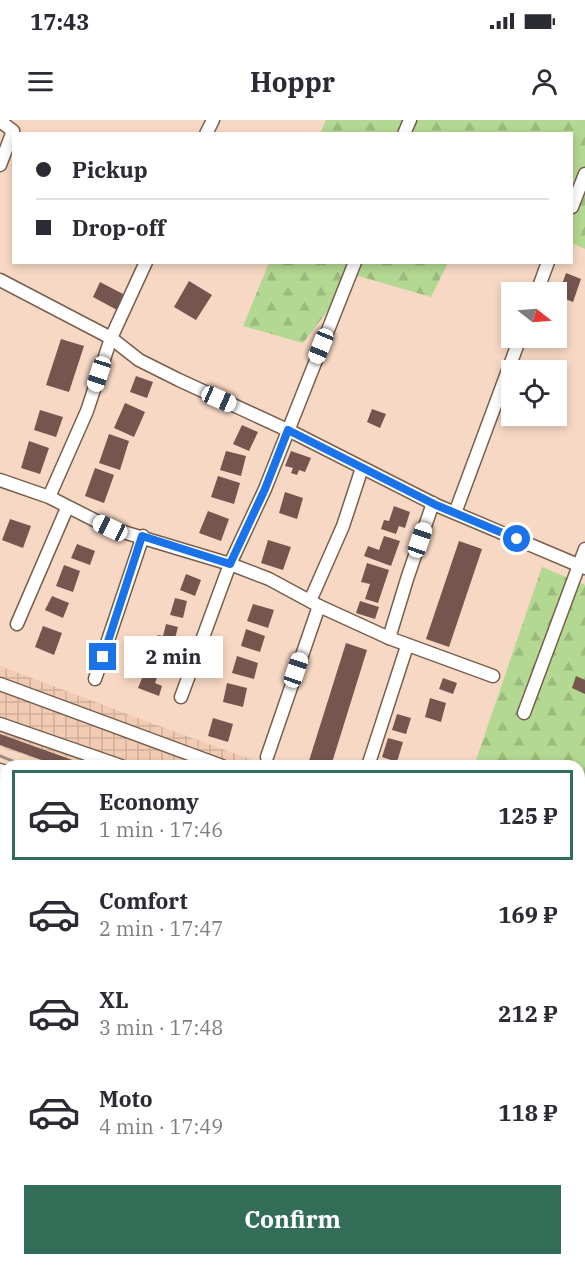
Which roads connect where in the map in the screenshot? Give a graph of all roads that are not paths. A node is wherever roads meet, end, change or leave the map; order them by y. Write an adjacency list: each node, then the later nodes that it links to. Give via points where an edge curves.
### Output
1 (0, 121): 2 (street)
2 (12, 132)
3 (12, 133): 4 (street)
4 (0, 165)
5 (585, 174): 6 (street)
6 (573, 204)
7 (145, 264): 12 (street)
8 (354, 264): 14 (street)
9 (547, 264): 11 (street)
10 (0, 280): 12 (street)
11 (541, 282)
12 (111, 338): 14 (street, via 139,360); 17 (street, via 87,411)
13 (516, 348): 20 (street)
14 (288, 430): 15 (street); 23 (street)
15 (362, 468): 18 (street); 25 (street)
16 (0, 480): 17 (street)
17 (49, 497): 19 (street)
18 (434, 504): 20 (street); 27 (street)
19 (67, 508): 21 (street, via 110,528); 26 (street)
20 (454, 513): 24 (street)
21 (142, 536): 23 (street); 30 (street)
22 (585, 549): 24 (street)
23 (230, 564): 25 (street); 32 (street)
24 (582, 566): 33 (street)
25 (314, 603): 27 (street); 35 (street)
26 (17, 624)
27 (389, 638): 28 (street)
28 (407, 646): 29 (street); 38 (street)
29 (493, 676)
30 (95, 679)
31 (0, 684): 37 (street)
32 (181, 697)
33 (524, 713)
34 (0, 724): 36 (street)
35 (267, 757)
36 (104, 760)
37 (206, 760)
38 (370, 760)

